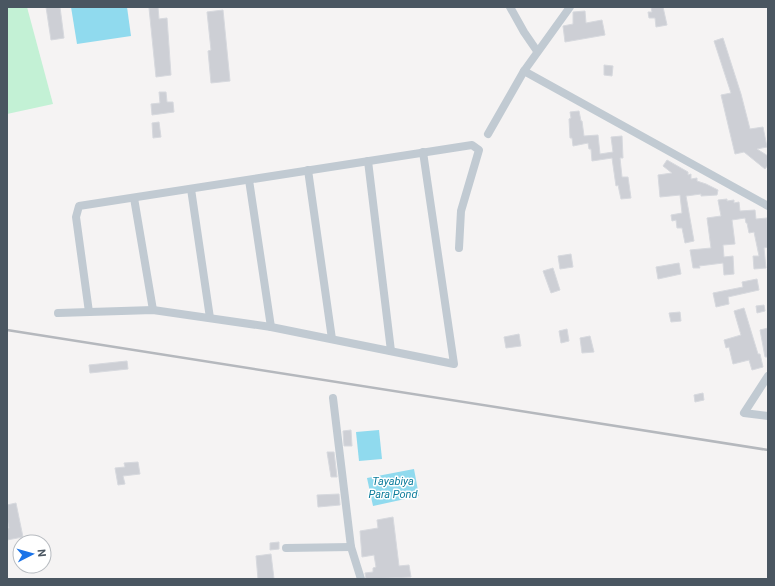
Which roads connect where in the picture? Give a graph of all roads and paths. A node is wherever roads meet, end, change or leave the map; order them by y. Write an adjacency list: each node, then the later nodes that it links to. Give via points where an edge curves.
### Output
1 (510, 7): 3 (street)
2 (570, 7): 3 (street)
3 (537, 51): 4 (street)
4 (524, 71): 5 (street); 12 (street)
5 (488, 134)
6 (423, 152): 7 (street); 13 (street, via 472,145 479,150 461,211); 20 (street, via 454,364)
7 (368, 161): 8 (street); 20 (street)
8 (308, 170): 9 (street); 19 (street)
9 (249, 180): 10 (street); 18 (street)
10 (191, 189): 11 (street); 17 (street)
11 (134, 198): 14 (street); 15 (street, via 79,206 76,218)
12 (768, 206)
13 (459, 248)
14 (153, 310): 15 (street); 17 (street)
15 (89, 312): 16 (street)
16 (58, 313)
17 (210, 318): 18 (street)
18 (271, 327): 19 (street)
19 (332, 339): 20 (street)
20 (392, 351)
21 (768, 376): 23 (street, via 744,413)
22 (334, 398): 24 (street)
23 (768, 416)
24 (352, 547): 25 (street); 26 (street)
25 (286, 548)
26 (361, 579)

